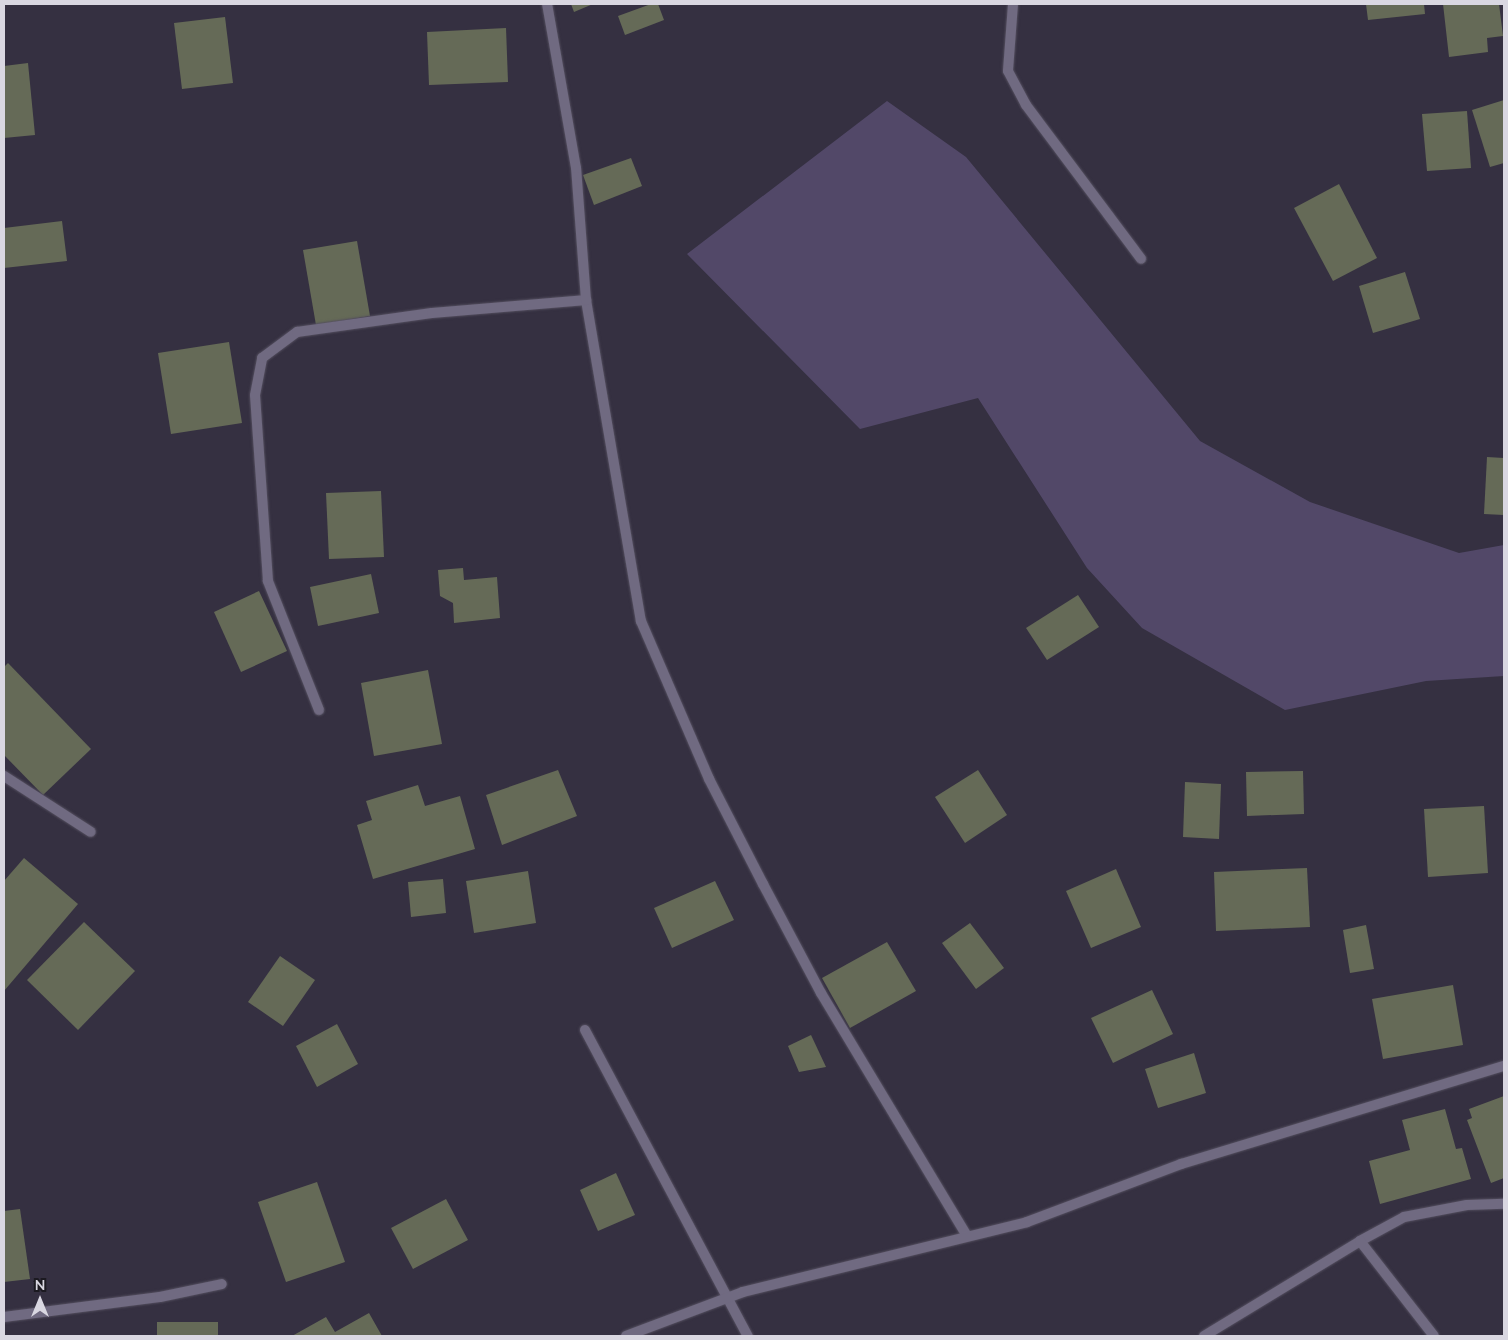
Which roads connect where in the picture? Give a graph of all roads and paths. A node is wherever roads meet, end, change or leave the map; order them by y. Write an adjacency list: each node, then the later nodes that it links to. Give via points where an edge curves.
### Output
1 (547, 4): 4 (street, via 576,168)
2 (1013, 4): 3 (street, via 1008,71 1026,105)
3 (1140, 259)
4 (586, 300): 5 (street, via 432,313 297,332 262,358 255,395 268,581); 11 (street, via 641,621 709,779 763,884 821,993)
5 (320, 710)
6 (4, 776): 7 (street)
7 (91, 832)
8 (585, 1030): 14 (street, via 692,1225)
9 (1504, 1066): 11 (street, via 1181,1164 1027,1222)
10 (1504, 1204): 12 (street, via 1467,1205 1404,1217)
11 (966, 1234): 14 (street)
12 (1360, 1241): 18 (street); 19 (street)
13 (222, 1284): 15 (street, via 160,1297)
14 (726, 1299): 16 (street); 17 (street)
15 (4, 1317)
16 (626, 1336)
17 (748, 1336)
18 (1204, 1336)
19 (1434, 1336)

